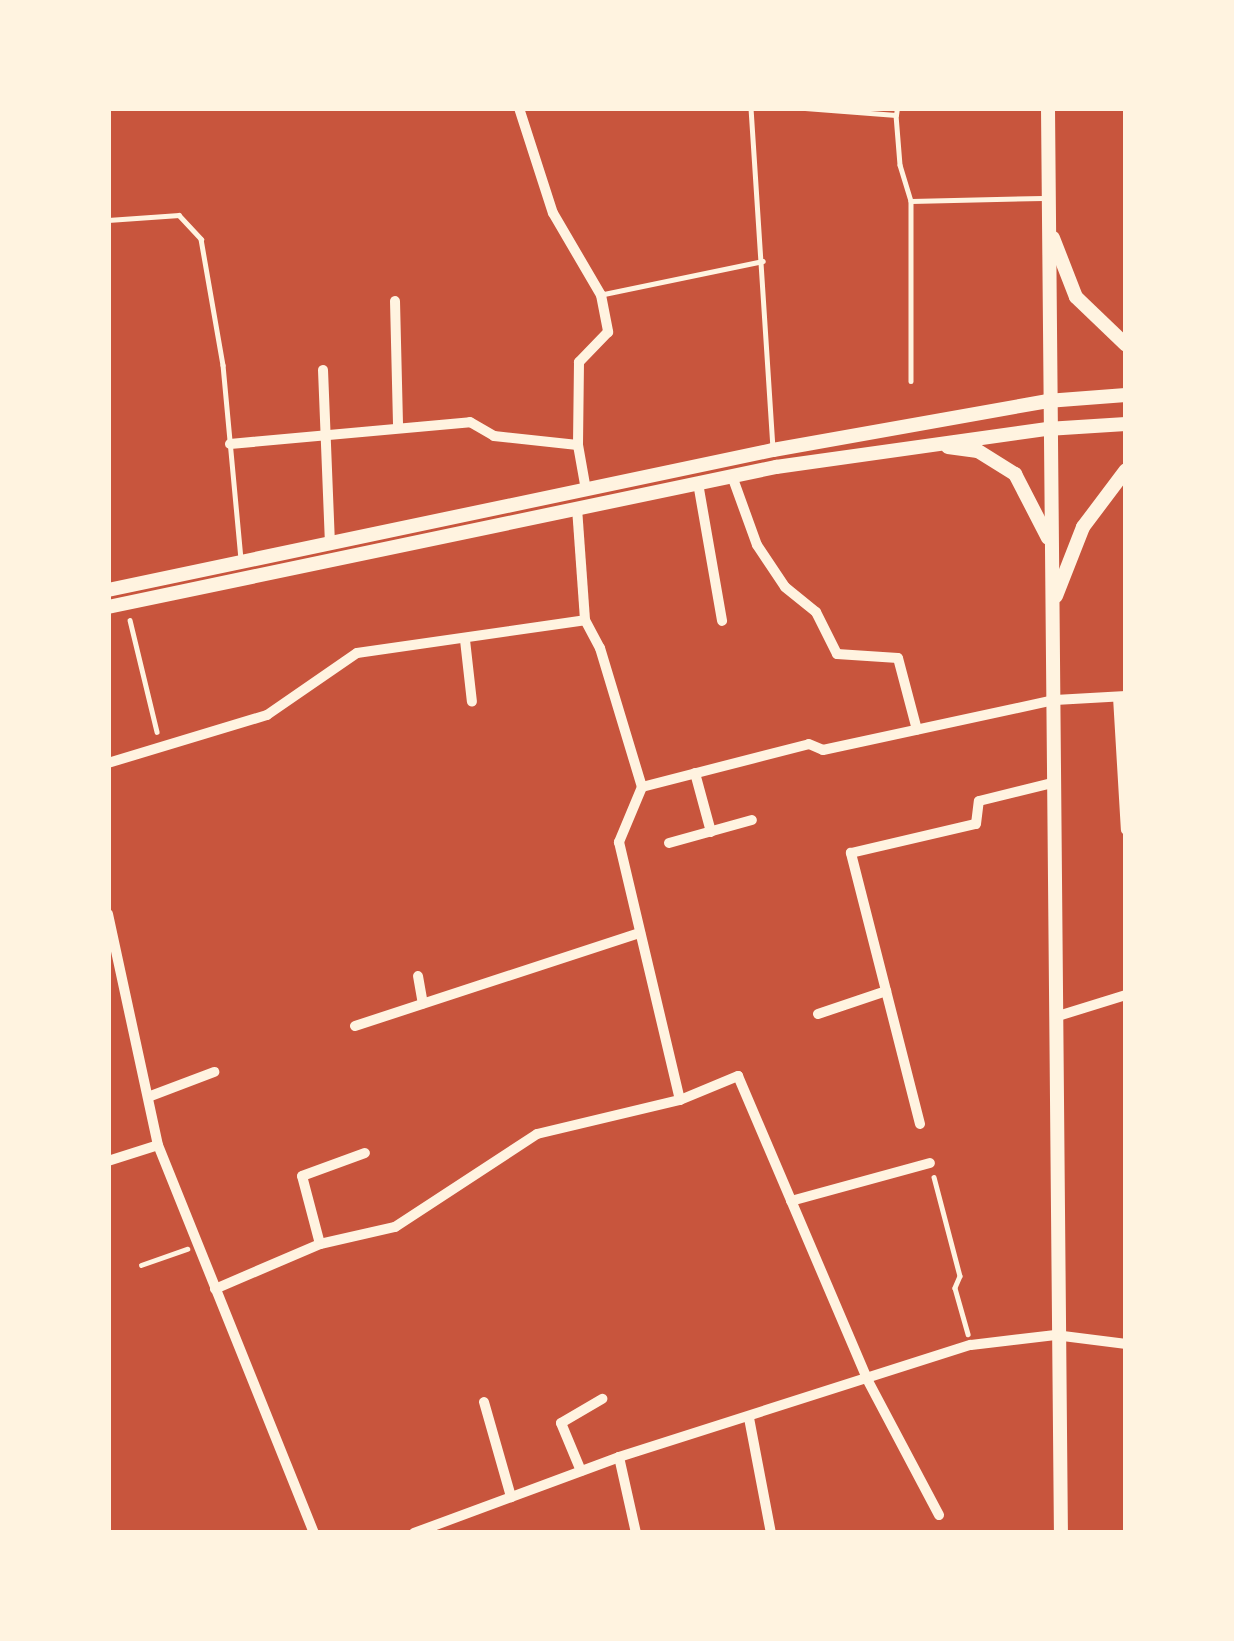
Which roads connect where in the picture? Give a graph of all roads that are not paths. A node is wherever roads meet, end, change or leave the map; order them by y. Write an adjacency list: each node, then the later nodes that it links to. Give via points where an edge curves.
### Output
1 (519, 108): 11 (street, via 554,213)
2 (751, 108): 10 (lane)
3 (805, 108): 5 (lane)
4 (1048, 108): 6 (main road)
5 (897, 111): 7 (lane)
6 (1049, 198): 7 (lane); 9 (main road)
7 (911, 201): 15 (lane)
8 (108, 220): 22 (lane, via 179,215 201,238)
9 (1049, 226): 13 (main road, via 1076,297); 17 (main road)
10 (763, 261): 11 (lane); 25 (lane)
11 (601, 295): 24 (street, via 608,332 579,362)
12 (395, 301): 19 (street)
13 (1126, 345)
14 (323, 370): 21 (street)
15 (911, 381)
16 (1126, 395): 17 (main road)
17 (1047, 401): 20 (main road); 25 (main road)
18 (1126, 424): 20 (main road)
19 (398, 426): 21 (street); 24 (street, via 470,422 494,436)
20 (1047, 429): 23 (main road); 32 (main road)
21 (325, 434): 22 (street); 31 (street)
22 (230, 444): 33 (lane)
23 (932, 444): 27 (main road); 32 (main road, via 979,451 1015,474)
24 (578, 445): 29 (street)
25 (772, 450): 29 (main road)
26 (1126, 470): 35 (main road, via 1083,527)
27 (732, 476): 28 (main road); 43 (street, via 758,545 785,587 816,611 837,654 898,658)
28 (698, 483): 30 (main road); 38 (street)
29 (586, 490): 31 (main road)
30 (577, 508): 36 (main road); 37 (street)
31 (329, 542): 33 (main road)
32 (1052, 546): 35 (main road)
33 (241, 562): 34 (main road)
34 (108, 590)
35 (1054, 601): 41 (main road)
36 (108, 607)
37 (585, 620): 39 (street); 47 (street)
38 (722, 621)
39 (465, 640): 42 (street); 44 (street, via 357,653 267,715)
40 (1122, 696): 41 (street); 49 (street)
41 (1055, 700): 43 (street); 46 (main road)
42 (472, 702)
43 (916, 730): 45 (street, via 823,750 808,744)
44 (108, 763)
45 (695, 773): 47 (street); 50 (street)
46 (1056, 782): 55 (street, via 979,801 976,824 850,853); 59 (main road)
47 (642, 787): 53 (street, via 619,842)
48 (752, 820): 50 (street)
49 (1126, 830)
50 (711, 832): 51 (street)
51 (669, 842)
52 (108, 914): 62 (street)
53 (640, 933): 57 (street); 63 (street)
54 (418, 976): 57 (street)
55 (886, 991): 58 (street); 64 (street)
56 (1126, 995): 59 (street)
57 (423, 1004): 60 (street)
58 (818, 1013)
59 (1058, 1016): 72 (main road)
60 (356, 1026)
61 (214, 1072): 62 (street)
62 (148, 1097): 65 (street)
63 (680, 1100): 69 (street, via 738,1076); 70 (street, via 537,1134 395,1227)
64 (920, 1124)
65 (158, 1145): 67 (street); 71 (street)
66 (365, 1153): 70 (street, via 302,1177)
67 (108, 1160)
68 (930, 1163): 69 (street)
69 (791, 1201): 74 (street)
70 (320, 1244): 71 (street)
71 (215, 1289): 82 (street)
72 (1055, 1335): 73 (street); 74 (street, via 971,1345); 86 (main road)
73 (1126, 1344)
74 (868, 1379): 77 (street); 81 (street)
75 (602, 1399): 79 (street, via 561,1423)
76 (484, 1402): 80 (street)
77 (749, 1418): 78 (street); 85 (street)
78 (619, 1457): 79 (street); 84 (street)
79 (580, 1471): 80 (street)
80 (511, 1497): 83 (street)
81 (939, 1515)
82 (314, 1533)
83 (414, 1533)
84 (636, 1533)
85 (771, 1533)
86 (1061, 1533)

